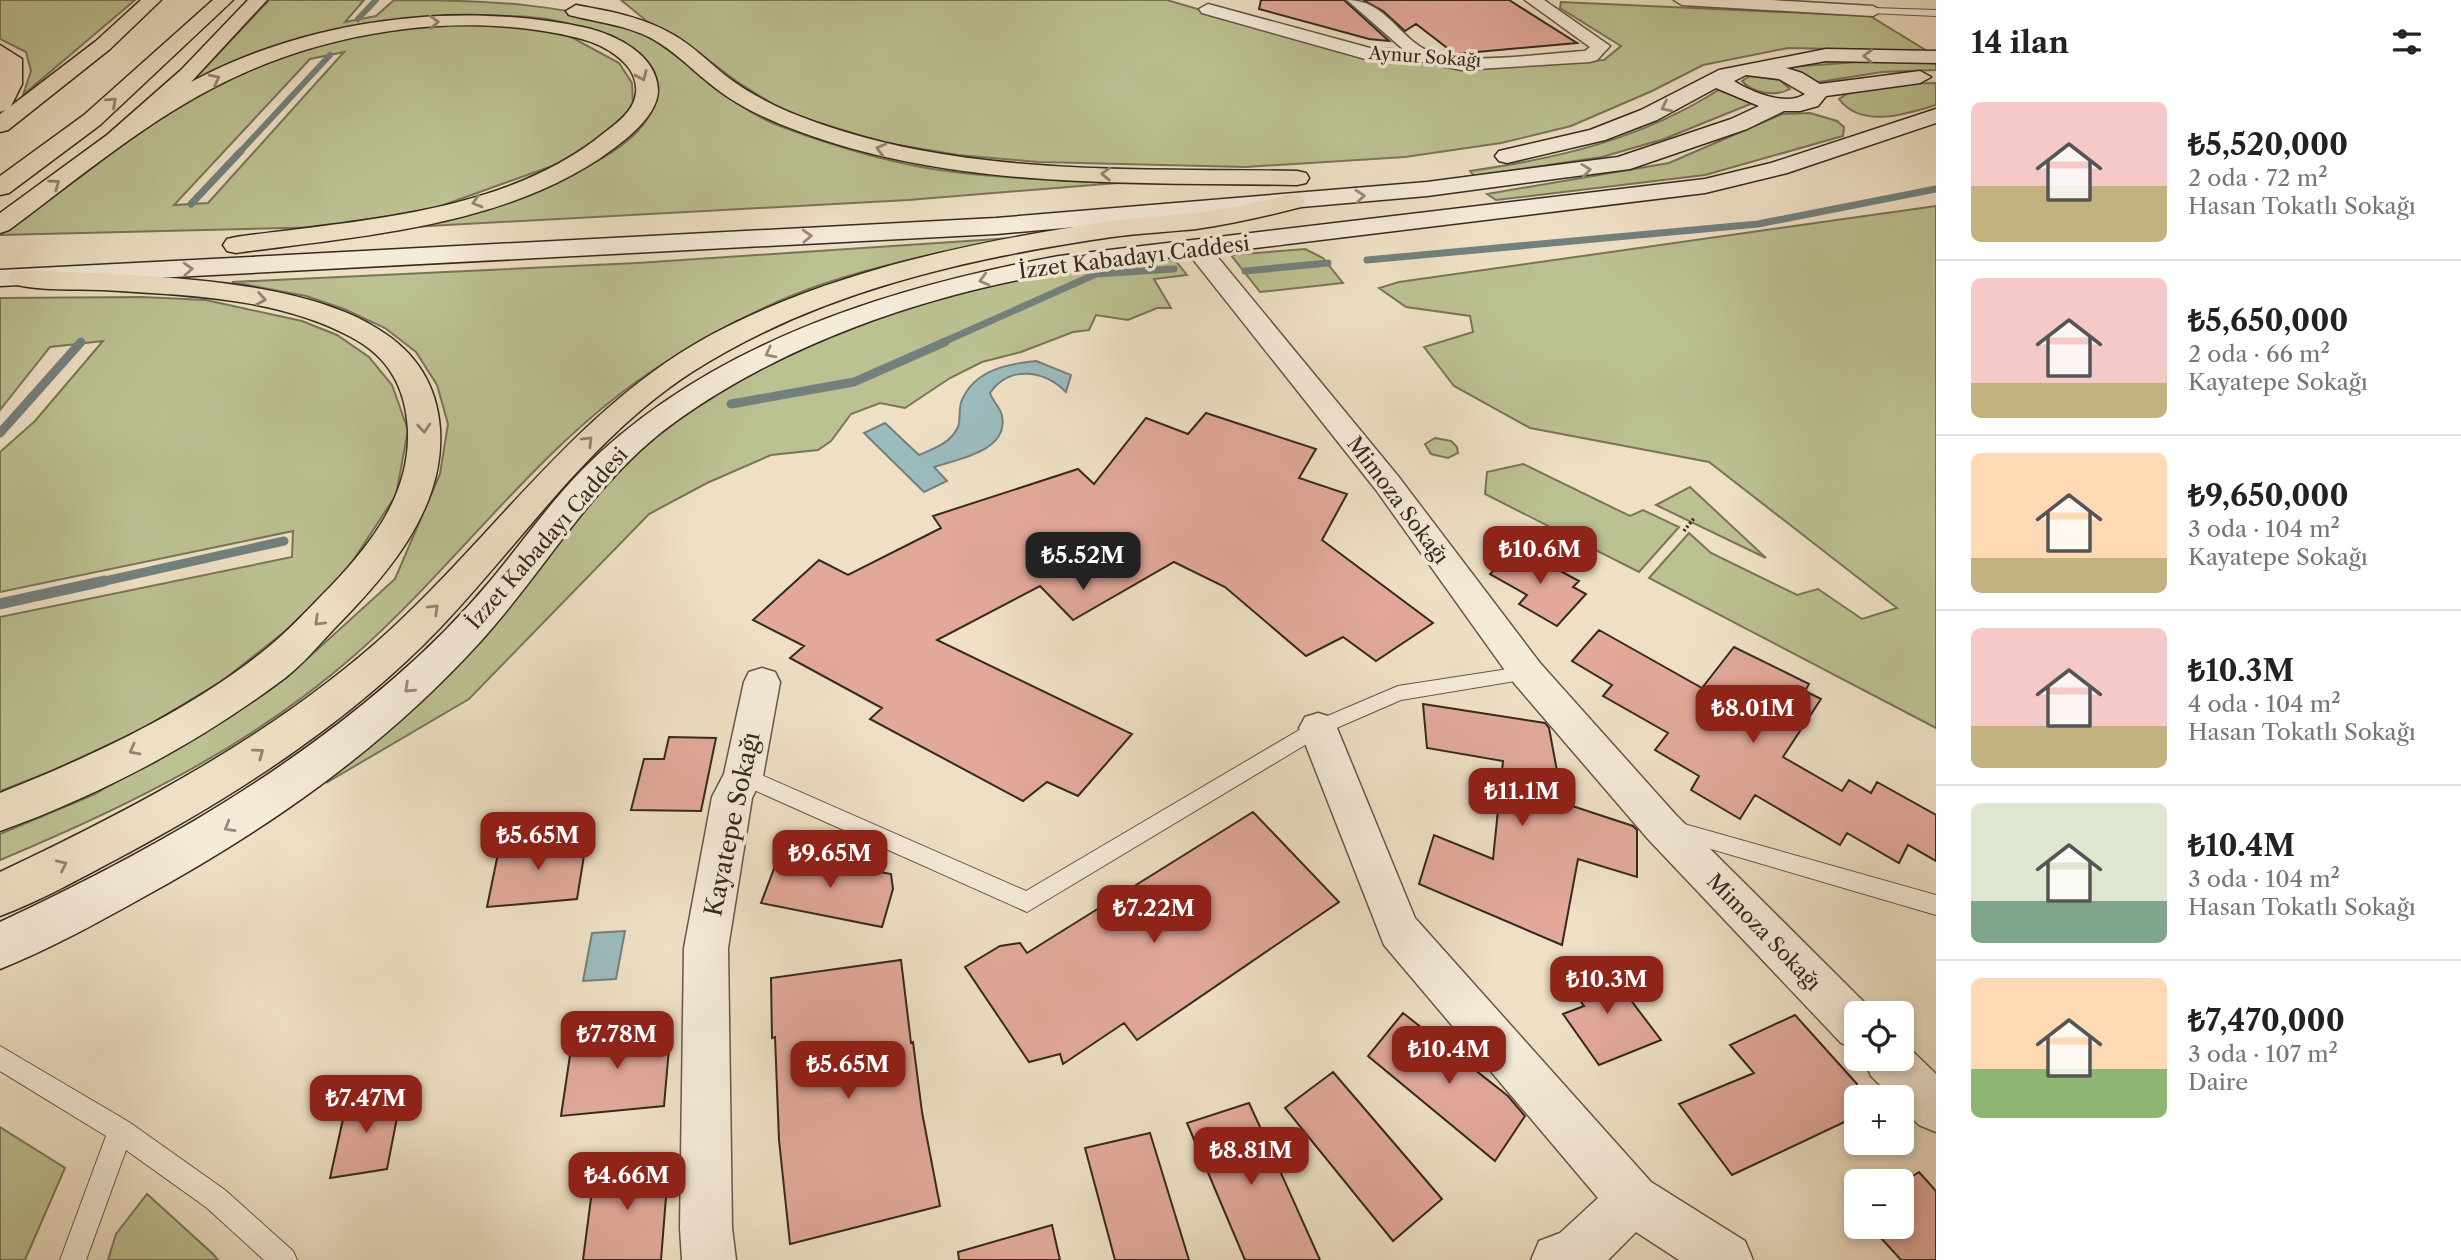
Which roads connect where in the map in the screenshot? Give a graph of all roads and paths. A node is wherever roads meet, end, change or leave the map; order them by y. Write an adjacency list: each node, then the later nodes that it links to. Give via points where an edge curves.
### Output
1 (152, 0): 22 (highway, via 103,45)
2 (224, 0): 25 (highway, one-way to 2, via 92,120)
3 (258, 0): 24 (highway, via 188,74)
4 (514, 0): 26 (highway, one-way to 4, via 1026,172 895,153 806,127 764,107 728,87 666,38 644,28)
5 (1355, 0): 13 (street)
6 (1533, 0): 13 (street, Aynur Sokağı, via 1601,46 1590,56 1461,64)
7 (1682, 0): 10 (street)
8 (1857, 0): 10 (street)
9 (1214, 5): 13 (street, Aynur Sokağı, via 1368,54)
10 (1872, 11): 11 (lane)
11 (1936, 13)
12 (0, 51): 18 (highway, via 12,59 13,77 9,94)
13 (1423, 56)
14 (1936, 57): 15 (main road, one-way to 15, via 1826,55)
15 (1736, 72): 17 (main road, via 1791,76); 19 (main road, via 1723,83 1739,94); 26 (main road, one-way to 26, via 1649,116 1551,148)
16 (1936, 77): 17 (main road)
17 (1816, 92): 19 (main road, via 1807,102); 20 (main road)
18 (0, 104)
19 (1788, 104): 20 (main road); 26 (main road, one-way to 19, via 1427,189 1622,164)
20 (1847, 115): 23 (main road)
21 (1936, 116): 23 (main road, İzzet Kabadayı Caddesi)
22 (0, 125)
23 (1894, 128): 29 (main road, İzzet Kabadayı Caddesi, via 1779,168 1705,186)
24 (115, 140): 27 (highway, one-way to 24); 28 (highway, one-way to 28, via 192,90 245,65 334,37 399,25 512,20 575,30 623,51 646,81 642,108 620,133 585,160 520,188 407,219)
25 (0, 188)
26 (1294, 190): 28 (main road, via 461,237); 30 (main road, one-way to 26, via 996,226); 39 (highway, one-way to 26, via 111,842 244,765 359,680 442,602 553,475 613,415 720,343 792,309 861,284 954,259 1114,228 1210,219)
27 (0, 225)
28 (236, 245): 30 (main road, via 55,253)
29 (1197, 248): 33 (street, Mimoza Sokağı, via 1387,483); 41 (main road, İzzet Kabadayı Caddesi, one-way to 41, via 1014,272 901,300 769,353 679,404 639,434 601,473 556,521 492,605 409,689 322,763 240,820 145,875)
30 (7, 270): 37 (highway, one-way to 37, via 263,299 311,309 362,331 396,357 418,390 425,434 417,488 397,531 363,578 272,667 176,728 55,791)
31 (1695, 517): 32 (path)
32 (1684, 531)
33 (1527, 673): 35 (lane, via 1398,693); 38 (street, Mimoza Sokağı)
34 (762, 682): 36 (street, Kayatepe Sokağı)
35 (1318, 728): 36 (lane, via 1027,902); 47 (street, via 1399,931)
36 (743, 776): 50 (street, Kayatepe Sokağı, via 732,797 706,948)
37 (0, 812)
38 (1662, 827): 40 (lane); 42 (street, Mimoza Sokağı)
39 (0, 895)
40 (1936, 905)
41 (0, 946)
42 (1844, 1014)
43 (0, 1058): 46 (lane)
44 (1900, 1071): 45 (street)
45 (1936, 1108)
46 (120, 1131): 48 (lane); 49 (lane, via 216,1199)
47 (1633, 1200): 51 (street, via 1576,1254); 52 (street)
48 (73, 1260)
49 (284, 1260)
50 (709, 1260)
51 (1558, 1260)
52 (1726, 1260)

